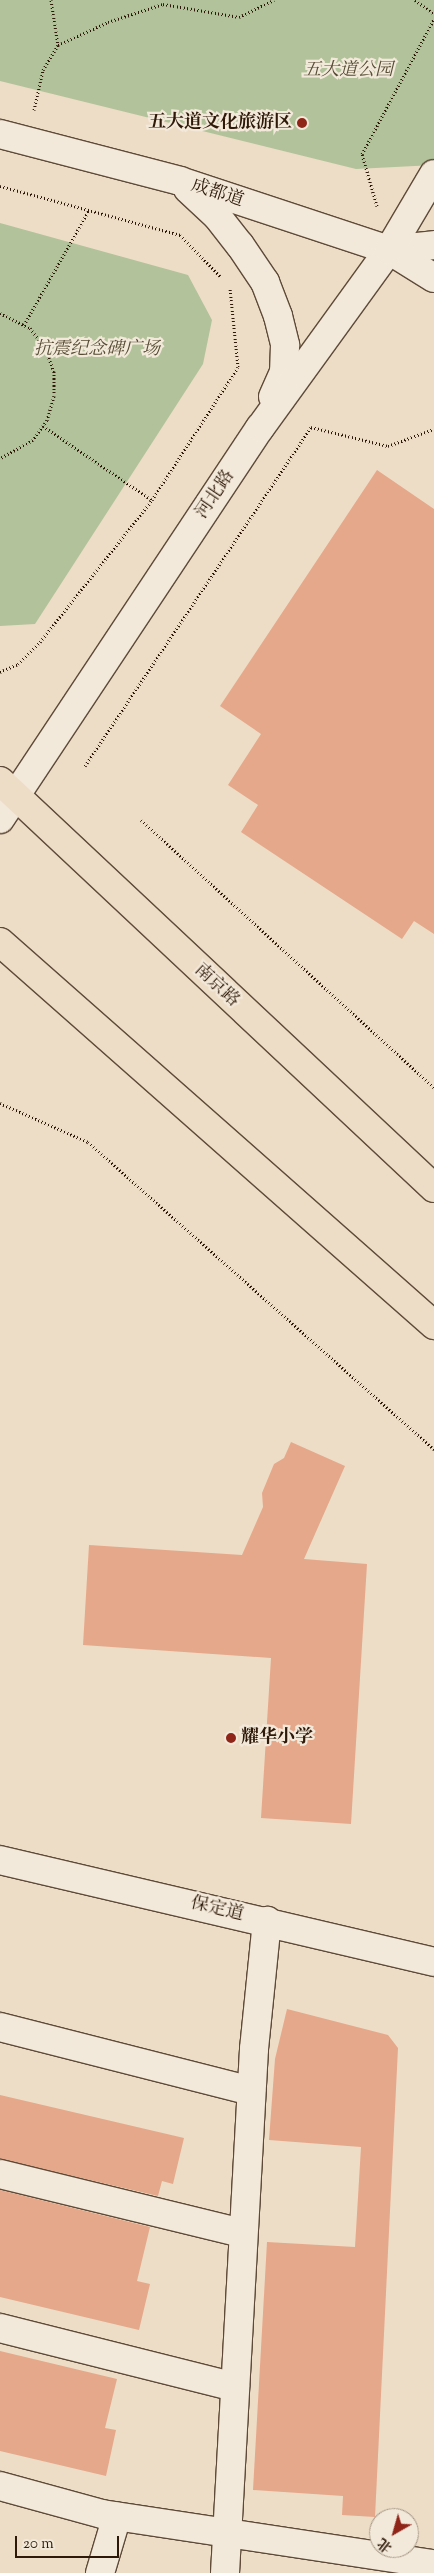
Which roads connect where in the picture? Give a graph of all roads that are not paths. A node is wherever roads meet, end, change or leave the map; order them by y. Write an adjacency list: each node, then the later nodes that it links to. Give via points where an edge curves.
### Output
1 (0, 134): 3 (street, 成都道)
2 (434, 174): 5 (street, 河北路)
3 (180, 182): 5 (street, 成都道); 7 (street, via 218,216 240,245 265,282 278,316 285,344 284,372)
4 (434, 245): 5 (street, 成都道)
5 (389, 250): 6 (street); 7 (street, 河北路)
6 (434, 278)
7 (260, 428): 8 (street, 河北路)
8 (8, 789): 9 (street, 河北路); 11 (main road, 南京路)
9 (0, 819)
10 (0, 942): 12 (main road)
11 (434, 1188)
12 (434, 1325)
13 (0, 1860): 14 (street, 保定道)
14 (267, 1921): 15 (street, 保定道); 17 (street)
15 (434, 1962)
16 (0, 2027): 17 (street)
17 (251, 2090): 19 (street)
18 (0, 2174): 19 (street)
19 (242, 2233): 21 (street)
20 (0, 2328): 21 (street)
21 (235, 2388): 24 (street)
22 (0, 2486): 23 (street)
23 (117, 2516): 24 (street); 26 (street)
24 (229, 2533): 25 (street); 27 (street)
25 (434, 2564)
26 (100, 2573)
27 (225, 2573)

